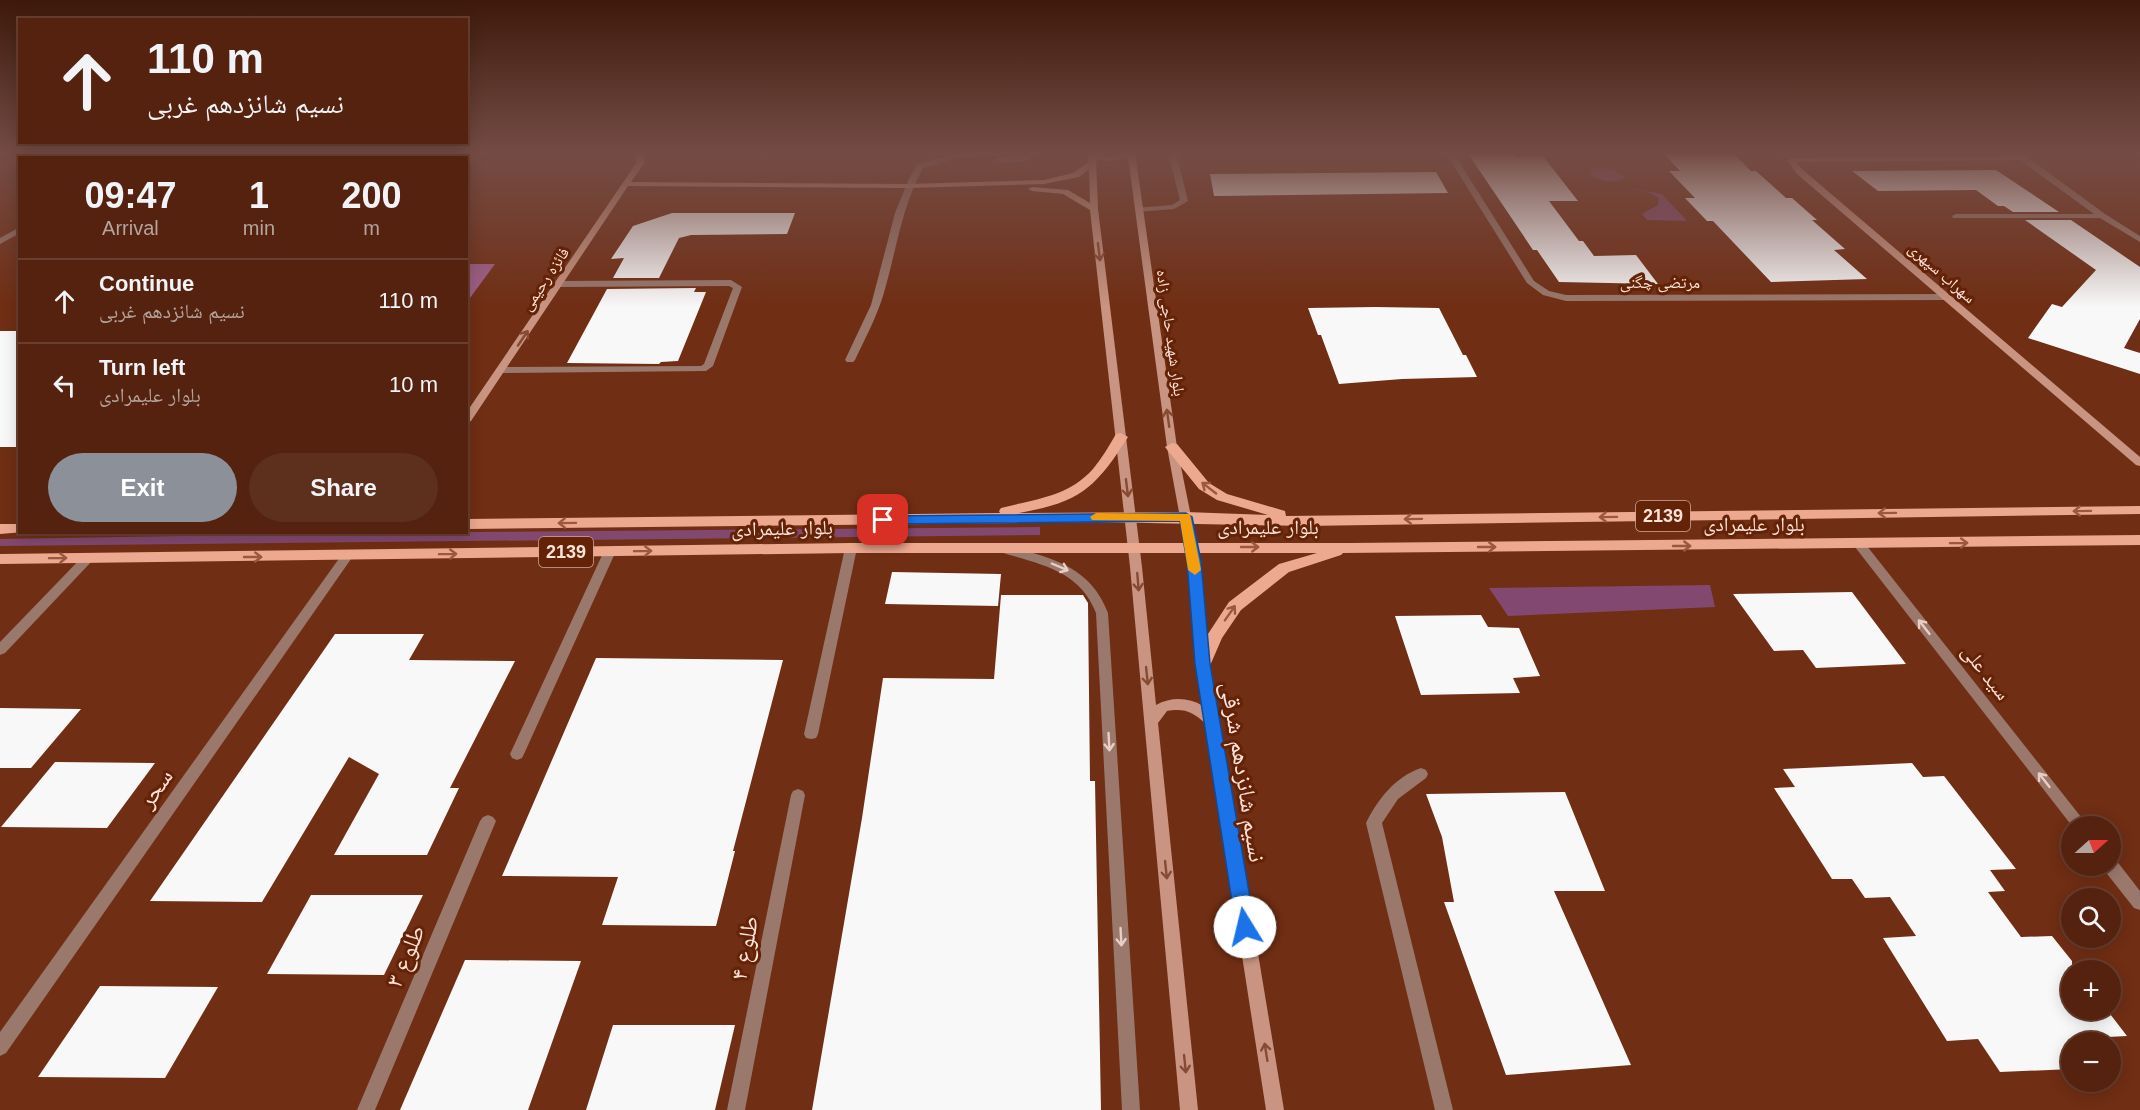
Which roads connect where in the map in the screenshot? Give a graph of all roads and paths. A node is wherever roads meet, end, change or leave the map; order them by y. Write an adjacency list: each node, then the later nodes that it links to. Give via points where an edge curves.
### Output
1 (614, 204): 17 (main road, فائزه رحیمی)
2 (902, 204): 19 (street, via 878,297)
3 (1085, 204): 10 (main road)
4 (1094, 204): 10 (main road)
5 (1138, 204): 11 (main road, بلوار شهید حاجی زاده)
6 (1179, 204): 11 (street)
7 (1481, 204): 18 (street, مرتضی چگنی, via 1530,283 1546,293 1566,297)
8 (1837, 204): 18 (main road, سهراب سپهری)
9 (2085, 204): 13 (street, سهراب سپهری)
10 (1094, 209): 22 (main road, one-way to 22)
11 (1139, 210): 23 (main road, بلوار شهید حاجی زاده, one-way to 11)
12 (1956, 216): 13 (street)
13 (2102, 216): 15 (street, سهراب سپهری)
14 (18, 230): 16 (street)
15 (2140, 240)
16 (0, 242)
17 (559, 284): 20 (main road, فائزه رحیمی, one-way to 17); 20 (street, via 731,283 738,287 708,366 703,369)
18 (1947, 297): 24 (main road, سهراب سپهری)
19 (850, 360)
20 (501, 370): 21 (main road, فائزه رحیمی)
21 (468, 418)
22 (1121, 437): 26 (main road, one-way to 26); 28 (main road, via 1095,476 1065,497 1029,508)
23 (1172, 447): 27 (main road, بلوار شهید حاجی زاده); 29 (main road, one-way to 23, via 1222,497 1204,486)
24 (2140, 463)
25 (2140, 510): 29 (main road, بلوار علیمرادی / 2139, one-way to 29)
26 (1130, 517): 27 (main road, بلوار علیمرادی); 28 (main road, بلوار علیمرادی / 2139); 35 (main road)
27 (1186, 517): 29 (main road, بلوار علیمرادی / 2139); 37 (main road, نسیم شانزدهم شرقی)
28 (952, 519): 30 (main road, بلوار علیمرادی / 2139, one-way to 30)
29 (1303, 521)
30 (468, 524)
31 (18, 529): 32 (main road)
32 (0, 530)
33 (2140, 540): 34 (main road, بلوار علیمرادی / 2139, one-way to 33)
34 (1859, 544): 38 (main road, بلوار علیمرادی / 2139, one-way to 34); 52 (street, سید علی, one-way to 34)
35 (1132, 547): 37 (main road, بلوار علیمرادی); 39 (main road, بلوار علیمرادی / 2139); 47 (main road, one-way to 47)
36 (851, 548): 39 (main road, بلوار علیمرادی / 2139); 40 (main road, بلوار علیمرادی / 2139, one-way to 36); 48 (street)
37 (1192, 548): 38 (main road, بلوار علیمرادی / 2139, one-way to 38); 45 (main road, نسیم شانزدهم شرقی)
38 (1350, 548): 45 (main road, one-way to 38, via 1214,637 1235,606 1257,587 1284,568)
39 (1004, 549): 59 (street, one-way to 59, via 1069,571 1099,600)
40 (610, 551): 41 (main road, بلوار علیمرادی / 2139, one-way to 40); 49 (street)
41 (347, 556): 42 (main road, بلوار علیمرادی / 2139, one-way to 41); 56 (street, سحر)
42 (89, 557): 43 (main road, بلوار علیمرادی / 2139, one-way to 42); 44 (street)
43 (0, 559)
44 (0, 650)
45 (1203, 664): 46 (main road, نسیم شانزدهم شرقی)
46 (1212, 722): 47 (main road, via 1198,707 1180,703 1162,707); 61 (main road, نسیم شانزدهم شرقی, one-way to 46)
47 (1151, 723): 60 (main road, one-way to 60)
48 (811, 734)
49 (517, 754)
50 (1421, 774): 62 (street, via 1398,788 1380,808 1374,823)
51 (798, 795): 58 (street, طلوع ۴)
52 (2072, 816)
53 (488, 821): 57 (street, طلوع ۳)
54 (2119, 876): 55 (street)
55 (2140, 903)
56 (0, 1047)
57 (366, 1110)
58 (736, 1110)
59 (1131, 1110)
60 (1189, 1110)
61 (1275, 1110)
62 (1444, 1110)

